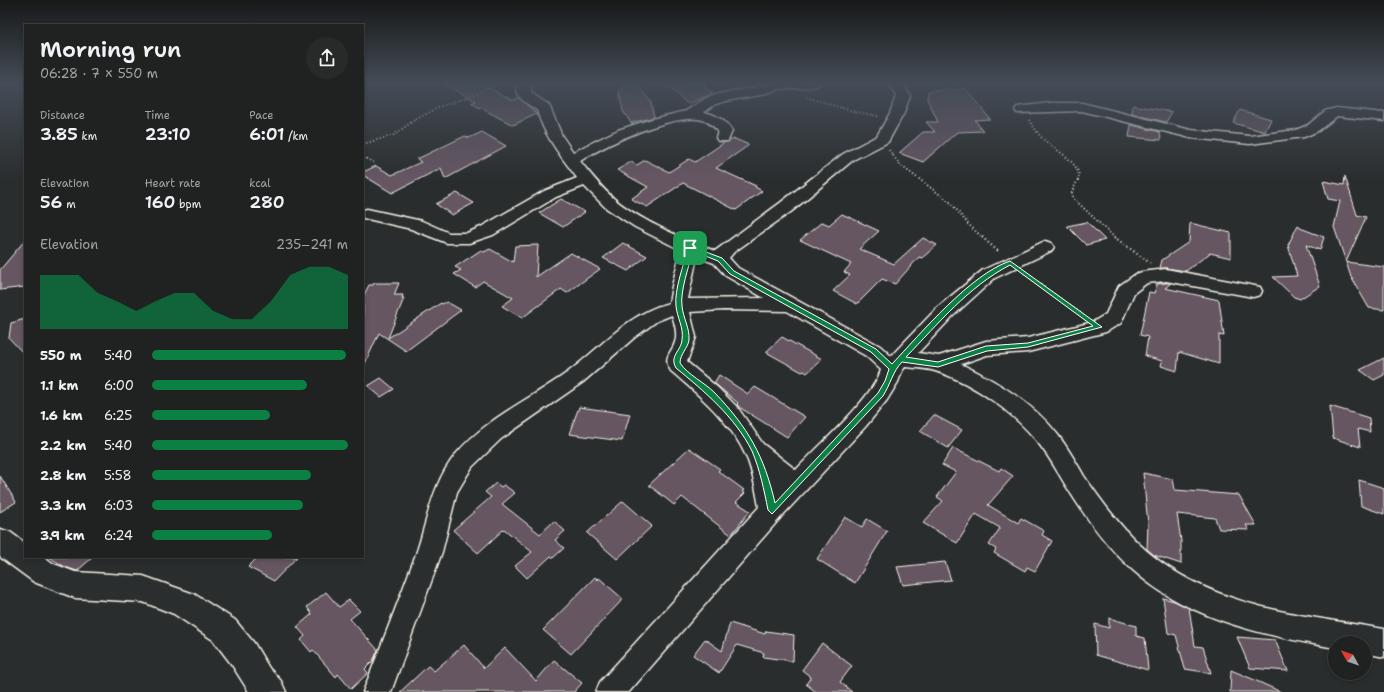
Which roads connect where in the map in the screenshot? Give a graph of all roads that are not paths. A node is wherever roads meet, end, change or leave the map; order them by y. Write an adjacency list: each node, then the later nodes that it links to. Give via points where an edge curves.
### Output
1 (546, 115): 10 (street, via 555,137)
2 (686, 115): 10 (street, via 628,130 606,139)
3 (697, 115): 9 (street, via 710,118 721,125 724,131)
4 (895, 115): 15 (street, via 883,139 833,168 786,207 728,248)
5 (1119, 115): 6 (street, via 1191,134 1250,140 1300,134 1313,128)
6 (1328, 115)
7 (1368, 115): 8 (street)
8 (1384, 117)
9 (723, 138)
10 (572, 159): 11 (street)
11 (586, 180): 12 (street, via 550,194 487,231 469,238 447,238 410,224); 14 (street, via 612,205)
12 (367, 214)
13 (1045, 247): 19 (street, via 989,274 946,310)
14 (690, 248): 15 (street); 18 (street)
15 (720, 259): 17 (street, via 732,272)
16 (1253, 291): 20 (street, via 1166,275 1142,278 1126,290 1114,318 1099,327 1028,345 986,348)
17 (791, 305): 18 (street); 19 (street)
18 (679, 306): 21 (street, via 686,338 676,358 678,366 724,407); 27 (street, via 656,314 635,326 575,377 490,436 463,463 445,493 432,542)
19 (896, 364): 20 (street); 22 (street, via 880,394)
20 (938, 364): 25 (street, via 991,390 1035,424 1062,458 1095,511 1136,559 1162,578 1191,596 1231,611 1293,628)
21 (754, 450): 22 (street); 23 (street, via 766,478)
22 (797, 485): 23 (street)
23 (772, 510): 28 (street)
24 (0, 540): 26 (street, via 44,573 75,585 143,589 184,604 224,630)
25 (1384, 643)
26 (270, 692)
27 (376, 692)
28 (610, 692)

